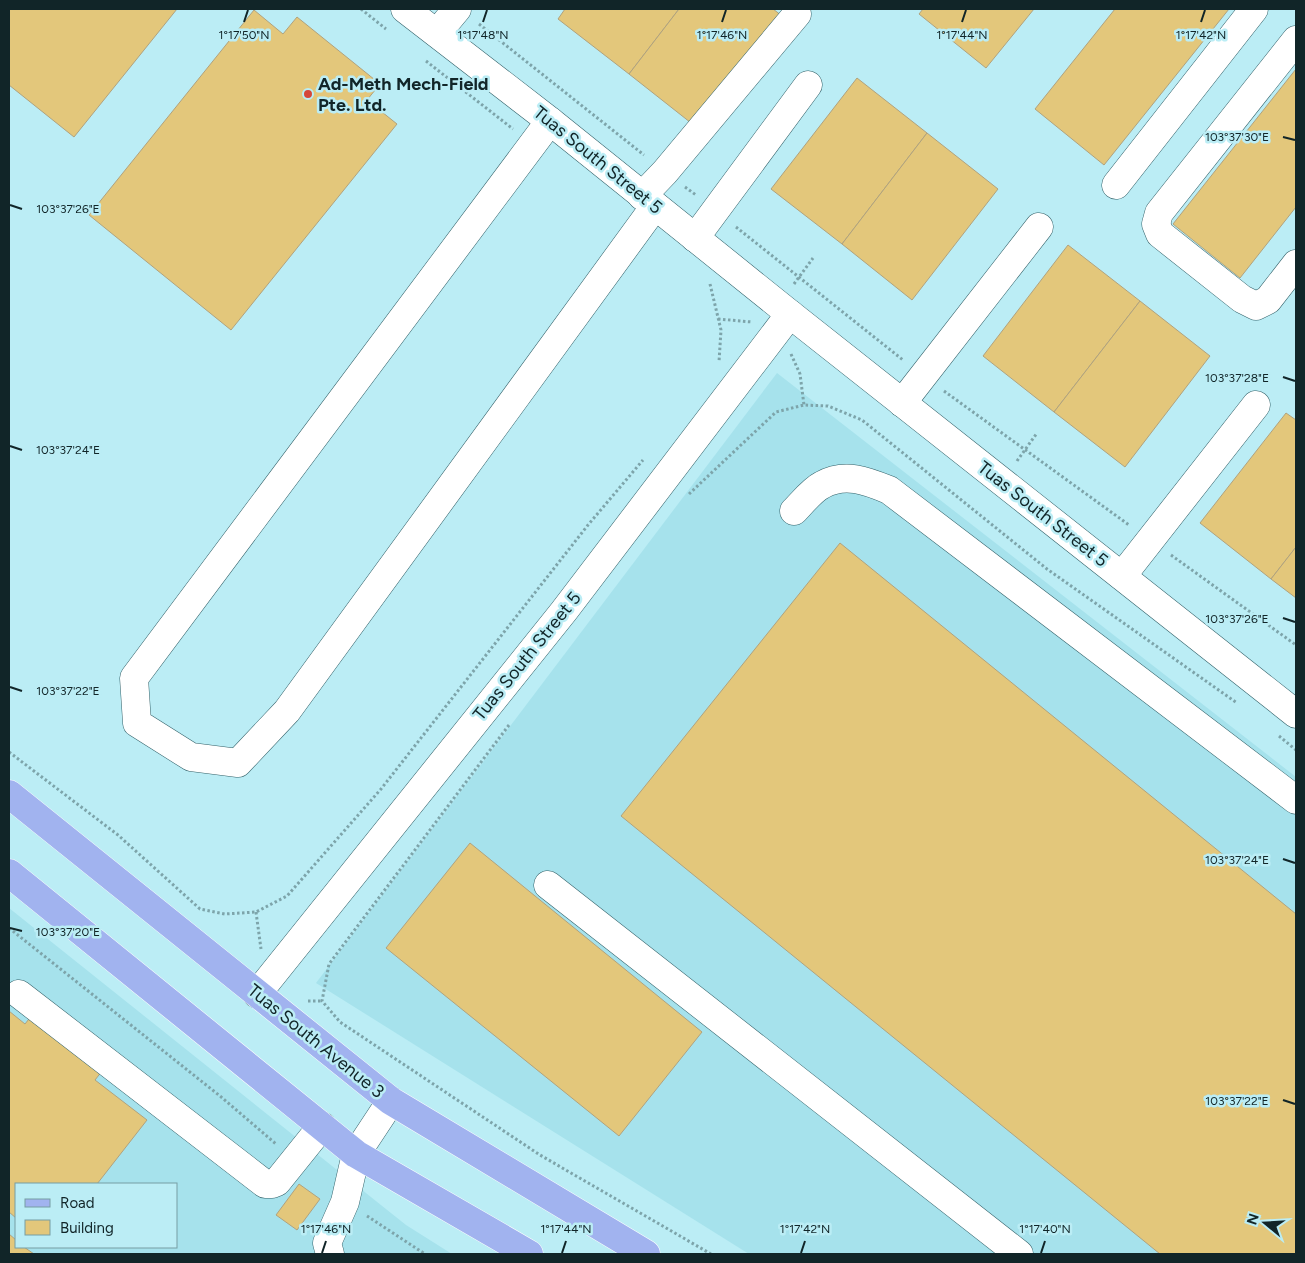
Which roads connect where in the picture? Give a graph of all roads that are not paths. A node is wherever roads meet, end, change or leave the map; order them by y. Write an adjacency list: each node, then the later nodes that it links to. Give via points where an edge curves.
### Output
1 (405, 9): 5 (street, Tuas South Street 5)
2 (1254, 9): 9 (street)
3 (797, 14): 10 (street, via 666,172)
4 (466, 15): 5 (street)
5 (437, 33): 8 (street, Tuas South Street 5)
6 (1296, 40): 13 (street, via 1159,213 1156,224 1160,234 1242,299 1256,306 1268,300)
7 (808, 86): 12 (street)
8 (550, 121): 10 (street, Tuas South Street 5); 10 (street, via 134,678 137,723 191,757 238,763 287,711)
9 (1116, 185)
10 (648, 201): 12 (street, Tuas South Street 5)
11 (1039, 227): 15 (street)
12 (695, 238): 14 (street, Tuas South Street 5)
13 (1296, 264)
14 (784, 309): 15 (street, Tuas South Street 5); 25 (street, Tuas South Street 5, via 564,611)
15 (902, 403): 18 (street, Tuas South Street 5)
16 (1256, 405): 18 (street)
17 (794, 511): 21 (street, via 821,485 841,479 861,479 888,490)
18 (1122, 576): 19 (street, Tuas South Street 5)
19 (1296, 713)
20 (9, 794): 25 (main road, Tuas South Avenue 3)
21 (1296, 800)
22 (9, 873): 27 (main road)
23 (548, 885): 32 (street)
24 (19, 994): 27 (street, via 261,1182 277,1182)
25 (258, 994): 26 (main road, Tuas South Avenue 3)
26 (391, 1101): 28 (street); 31 (main road, Tuas South Avenue 3)
27 (322, 1126): 28 (main road)
28 (356, 1154): 29 (street, via 345,1202 327,1243); 30 (main road)
29 (330, 1254)
30 (529, 1254)
31 (646, 1254)
32 (1019, 1254)

